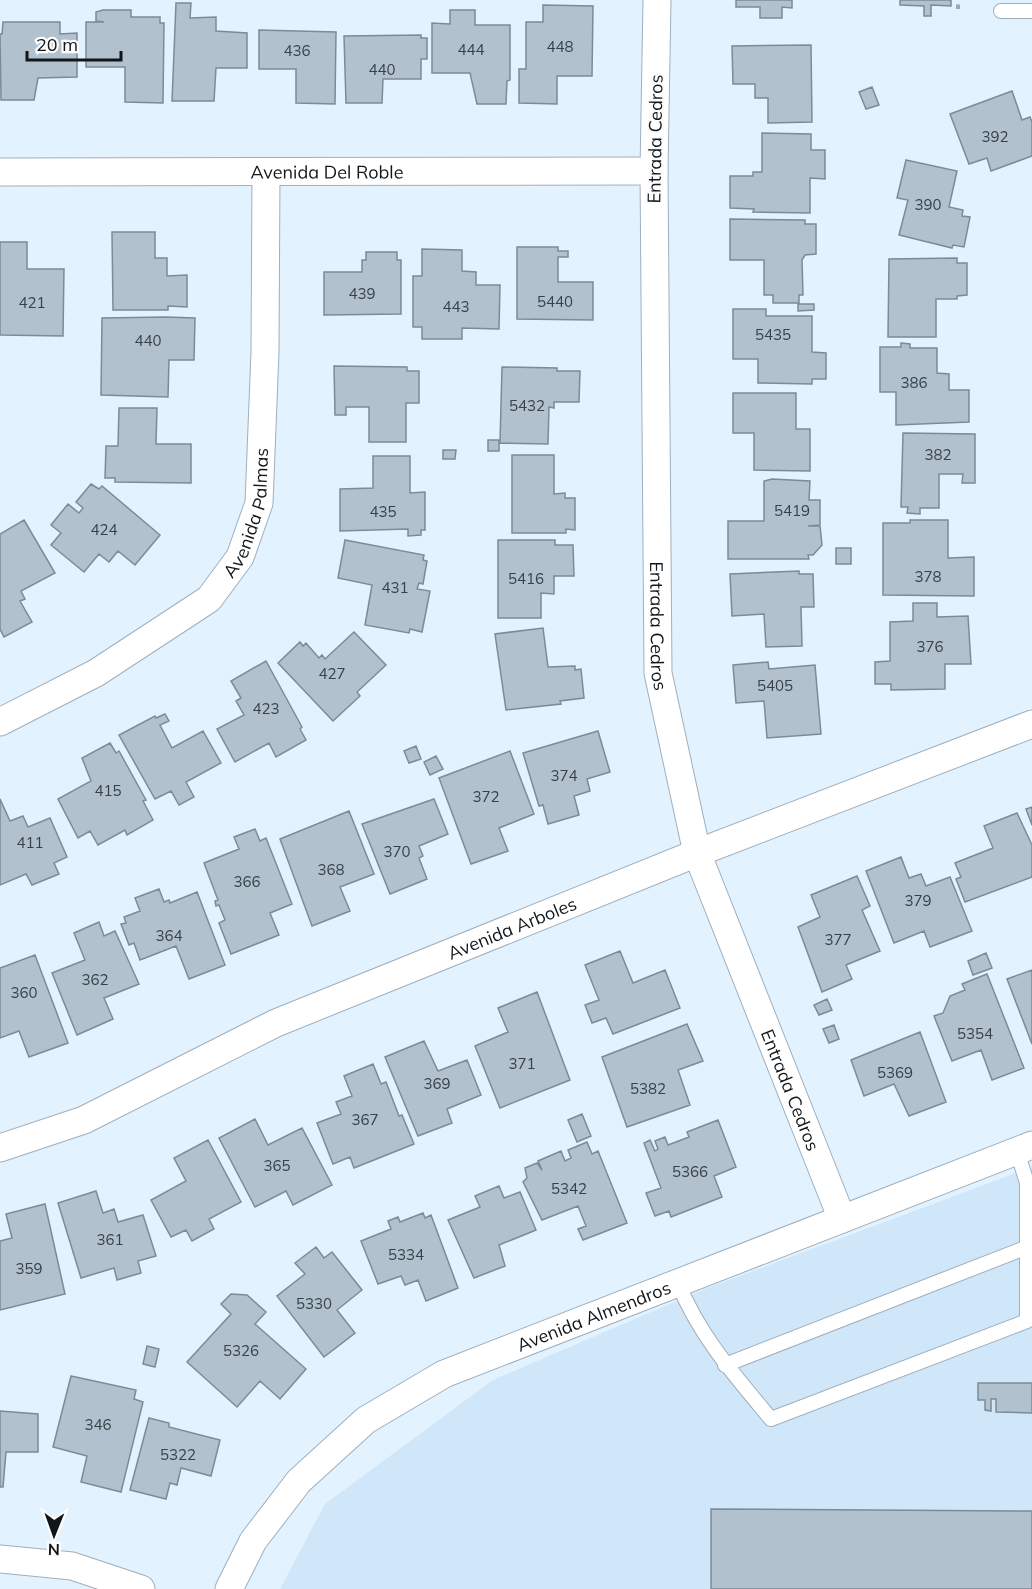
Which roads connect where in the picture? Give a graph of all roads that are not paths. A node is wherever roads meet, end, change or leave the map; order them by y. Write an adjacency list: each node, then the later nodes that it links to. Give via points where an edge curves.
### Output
1 (657, 0): 4 (street, Entrada Cedros)
2 (1001, 11): 3 (lane)
3 (1032, 12)
4 (654, 171): 6 (street, Avenida Del Roble); 9 (street, Entrada Cedros, via 658,672)
5 (0, 172): 6 (street, Avenida Del Roble)
6 (266, 174): 7 (street, Avenida Palmas, via 259,502 240,557 209,599 96,673)
7 (0, 722)
8 (1032, 724): 9 (street, Avenida Arboles)
9 (697, 853): 10 (street, Avenida Arboles, via 276,1023 84,1120); 12 (street, Entrada Cedros)
10 (0, 1148)
11 (1024, 1148): 12 (street, Avenida Almendros); 13 (lane)
12 (842, 1219): 14 (street, Avenida Almendros)
13 (1025, 1248): 15 (lane); 15 (lane, via 1027,1321 771,1419)
14 (678, 1283): 15 (lane, via 691,1315); 18 (street, Avenida Almendros, via 444,1374 366,1420 299,1481 253,1541)
15 (725, 1365)
16 (0, 1559): 17 (street, via 72,1566)
17 (141, 1589)
18 (229, 1589)

